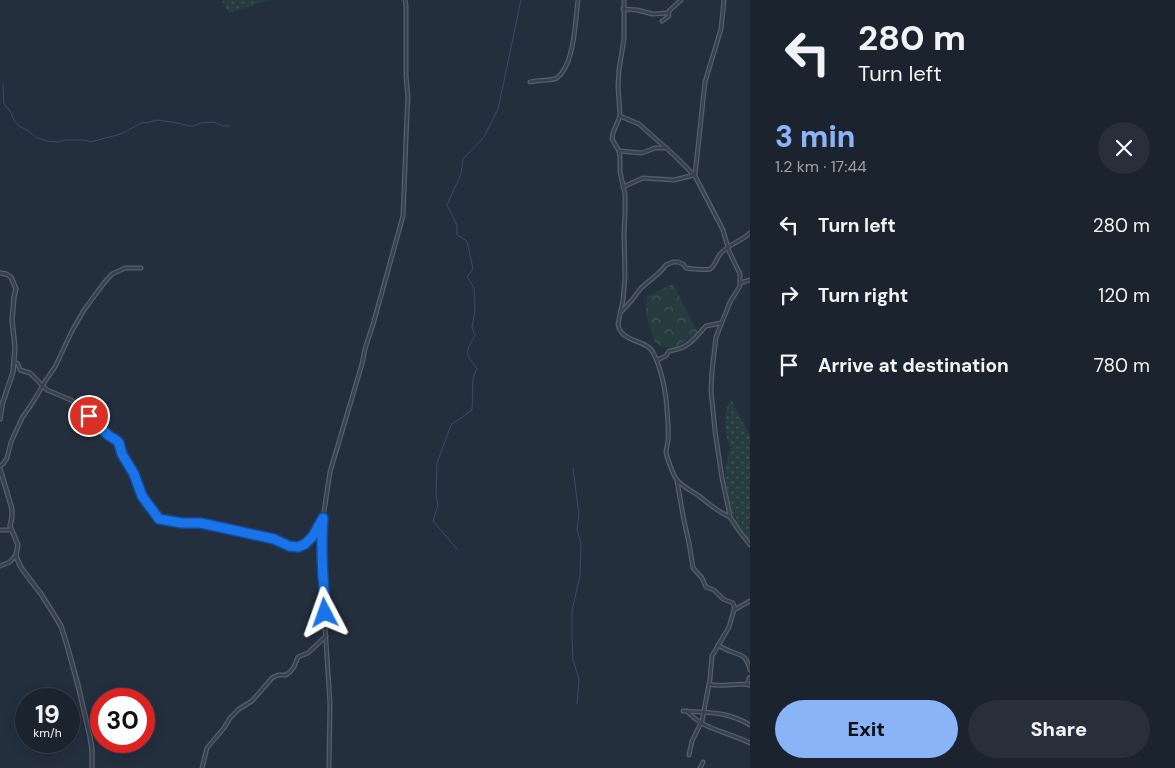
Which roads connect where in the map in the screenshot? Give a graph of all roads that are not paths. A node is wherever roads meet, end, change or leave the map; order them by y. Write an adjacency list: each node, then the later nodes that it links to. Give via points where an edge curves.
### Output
1 (405, 0): 30 (street, via 408,97 403,216 331,467)
2 (578, 0): 9 (street, via 572,52 564,68 552,80)
3 (624, 0): 6 (street)
4 (681, 0): 7 (street)
5 (724, 0): 13 (street, via 720,33 706,82)
6 (624, 9): 7 (street); 10 (street, via 624,39 618,70)
7 (669, 15): 8 (street)
8 (662, 21)
9 (530, 82)
10 (620, 116): 11 (street, via 638,124); 12 (street, via 612,138)
11 (667, 148): 12 (street, via 654,148 642,153); 13 (street)
12 (619, 151): 14 (street)
13 (694, 175): 14 (street, via 674,180 643,178); 16 (street, via 720,223)
14 (623, 187): 21 (street, via 625,277)
15 (750, 232): 16 (street)
16 (728, 247): 20 (street, via 740,274); 21 (street, via 708,269 686,268 678,262 666,265)
17 (141, 268): 25 (street, via 121,269 104,283 84,310)
18 (0, 273): 24 (street, via 11,277 16,289 12,320)
19 (750, 280): 20 (street)
20 (740, 283): 22 (street)
21 (620, 313): 23 (street, via 618,328 634,341 651,348)
22 (721, 323): 23 (street, via 706,326 685,346 669,351); 29 (street, via 716,337 711,390)
23 (657, 360): 28 (street, via 666,397 666,454)
24 (14, 362): 25 (street); 26 (street)
25 (42, 386): 27 (street, via 22,418 7,458); 30 (street, via 71,400 117,441 142,496 161,519 210,525 298,547 313,536)
26 (0, 419)
27 (0, 467): 32 (street, via 12,509)
28 (677, 480): 29 (street); 37 (street, via 693,568 706,587 733,604)
29 (730, 517): 33 (street)
30 (323, 518): 38 (street)
31 (0, 530): 32 (street)
32 (10, 530): 34 (street, via 18,545)
33 (750, 545)
34 (16, 555): 35 (street); 50 (street, via 60,626 83,704 91,742)
35 (0, 566)
36 (750, 601): 37 (street)
37 (735, 609): 39 (street)
38 (326, 636): 51 (street, via 308,653 298,657 290,672 272,678 252,701 230,718 207,748); 52 (street)
39 (718, 645): 40 (street, via 743,655); 42 (street, via 711,660)
40 (750, 670)
41 (750, 677): 43 (street)
42 (709, 684): 43 (street); 44 (street)
43 (748, 685)
44 (704, 712): 45 (street); 45 (street, via 685,711); 46 (street, via 729,716)
45 (702, 723): 47 (street); 48 (street)
46 (750, 725)
47 (750, 743)
48 (689, 755)
49 (703, 762): 53 (street)
50 (92, 768)
51 (202, 768)
52 (329, 768)
53 (700, 768)

